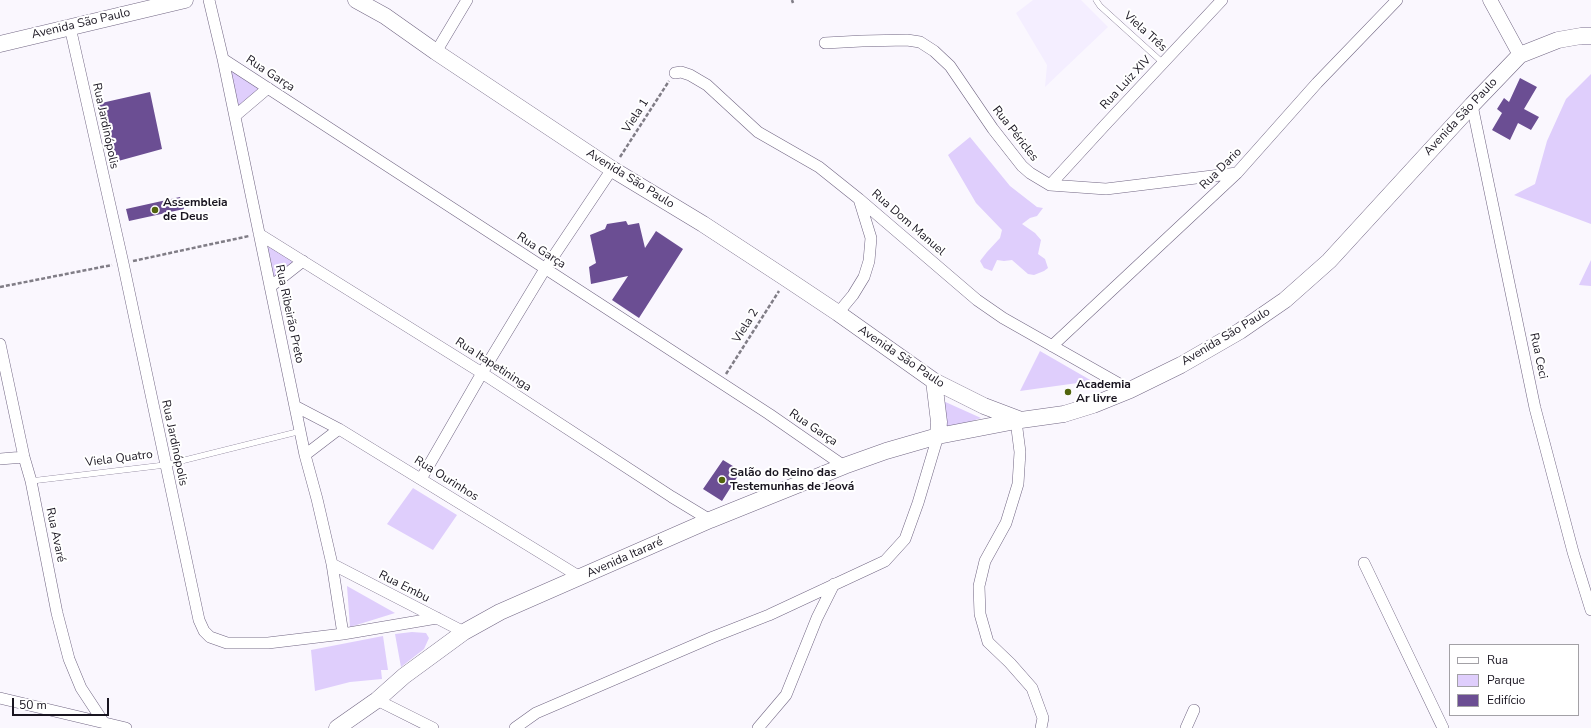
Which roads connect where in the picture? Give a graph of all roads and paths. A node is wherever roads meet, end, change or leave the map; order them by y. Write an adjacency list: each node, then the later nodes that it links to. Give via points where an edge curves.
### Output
1 (184, 0): 9 (main road, Avenida São Paulo)
2 (209, 0): 15 (street, Rua Ribeirão Preto)
3 (356, 0): 13 (main road, Avenida São Paulo, via 385,16)
4 (467, 0): 13 (street)
5 (1096, 0): 16 (lane, Viela Três)
6 (1222, 0): 16 (street, Rua Luiz XIV)
7 (1397, 0): 22 (street, Rua Dario, via 1317,83)
8 (1490, 0): 14 (street)
9 (70, 27): 12 (main road, Avenida São Paulo); 45 (street, Rua Jardinópolis)
10 (1591, 36): 14 (main road, Avenida São Paulo, via 1558,40)
11 (825, 43): 23 (street, Rua Péricles, via 862,40 920,42 950,66 1022,166)
12 (0, 44)
13 (436, 52): 21 (main road, Avenida São Paulo)
14 (1520, 55): 19 (main road, Avenida São Paulo)
15 (223, 59): 18 (street, Rua Garça); 20 (street, Rua Ribeirão Preto)
16 (1163, 63): 23 (street, Rua Luiz XIV)
17 (675, 73): 21 (path, Viela 1); 24 (street, Rua Dom Manuel, via 690,75 707,86 758,132 819,167)
18 (268, 88): 20 (street); 27 (street, Rua Garça)
19 (1472, 105): 36 (main road, Avenida São Paulo, via 1329,261 1285,300 1240,331 1181,365); 54 (street, Rua Ceci, via 1535,408)
20 (235, 116): 25 (street, Rua Ribeirão Preto)
21 (612, 169): 27 (street); 28 (main road, Avenida São Paulo)
22 (1237, 173): 23 (street, Rua Péricles, via 1106,189); 32 (street, Rua Dario)
23 (1050, 185)
24 (859, 199): 30 (street, via 871,238 869,261 864,277); 32 (street, Rua Dom Manuel, via 976,300)
25 (260, 234): 26 (street, Rua Itapetininga); 29 (street, Rua Ribeirão Preto)
26 (303, 261): 29 (street); 33 (street, Rua Itapetininga)
27 (545, 269): 33 (street); 35 (street, Rua Garça)
28 (787, 279): 30 (main road, Avenida São Paulo); 35 (path, Viela 2)
29 (270, 287): 37 (street, Rua Ribeirão Preto)
30 (838, 313): 34 (main road, Avenida São Paulo)
31 (0, 344): 43 (street, Rua Avaré)
32 (1052, 346): 36 (street, Rua Dom Manuel)
33 (482, 373): 47 (street); 49 (street, Rua Itapetininga)
34 (934, 382): 38 (main road, Avenida São Paulo); 41 (main road, via 939,422)
35 (721, 383): 46 (street, Rua Garça)
36 (1130, 390): 38 (main road, Avenida São Paulo, via 1064,414)
37 (295, 406): 39 (street, Rua Ourinhos); 40 (street, Rua Ribeirão Preto)
38 (1018, 420): 41 (main road, Avenida Itararé); 67 (street, via 1018,484 1006,523 985,561 979,586 980,614 988,642 1032,688 1043,718)
39 (339, 429): 42 (street); 47 (street, Rua Ourinhos)
40 (301, 431): 42 (street, Rua Ribeirão Preto); 45 (lane, Viela Quatro)
41 (938, 436): 46 (main road, Avenida Itararé); 53 (street, via 905,539 885,562)
42 (305, 455): 51 (street, Rua Ribeirão Preto)
43 (24, 456): 44 (street); 48 (street, Rua Avaré)
44 (0, 459)
45 (165, 465): 48 (lane, Viela Quatro); 57 (street, Rua Jardinópolis, via 199,620 210,637 239,644)
46 (844, 466): 49 (main road, Avenida Itararé)
47 (421, 479): 52 (street, Rua Ourinhos)
48 (31, 481): 61 (street, Rua Avaré, via 57,613 69,658 81,688)
49 (710, 520): 52 (main road, Avenida Itararé)
50 (1364, 563): 69 (street)
51 (332, 564): 55 (street, Rua Embu); 57 (street, Rua Ribeirão Preto)
52 (580, 577): 56 (main road, Avenida Itararé, via 500,612)
53 (834, 584): 65 (street, via 769,615 536,713); 66 (street, via 817,618 786,695)
54 (1591, 610)
55 (436, 618): 56 (street, Rua Embu); 57 (street, Rua Jardinópolis)
56 (464, 632): 59 (main road, Avenida Itararé, via 404,676)
57 (343, 634)
58 (0, 698): 61 (street)
59 (377, 700): 63 (main road, Avenida Itararé); 64 (street)
60 (1194, 710): 68 (street)
61 (104, 723): 62 (street)
62 (126, 728)
63 (337, 728)
64 (433, 728)
65 (515, 728)
66 (758, 728)
67 (1041, 728)
68 (1186, 728)
69 (1443, 728)

